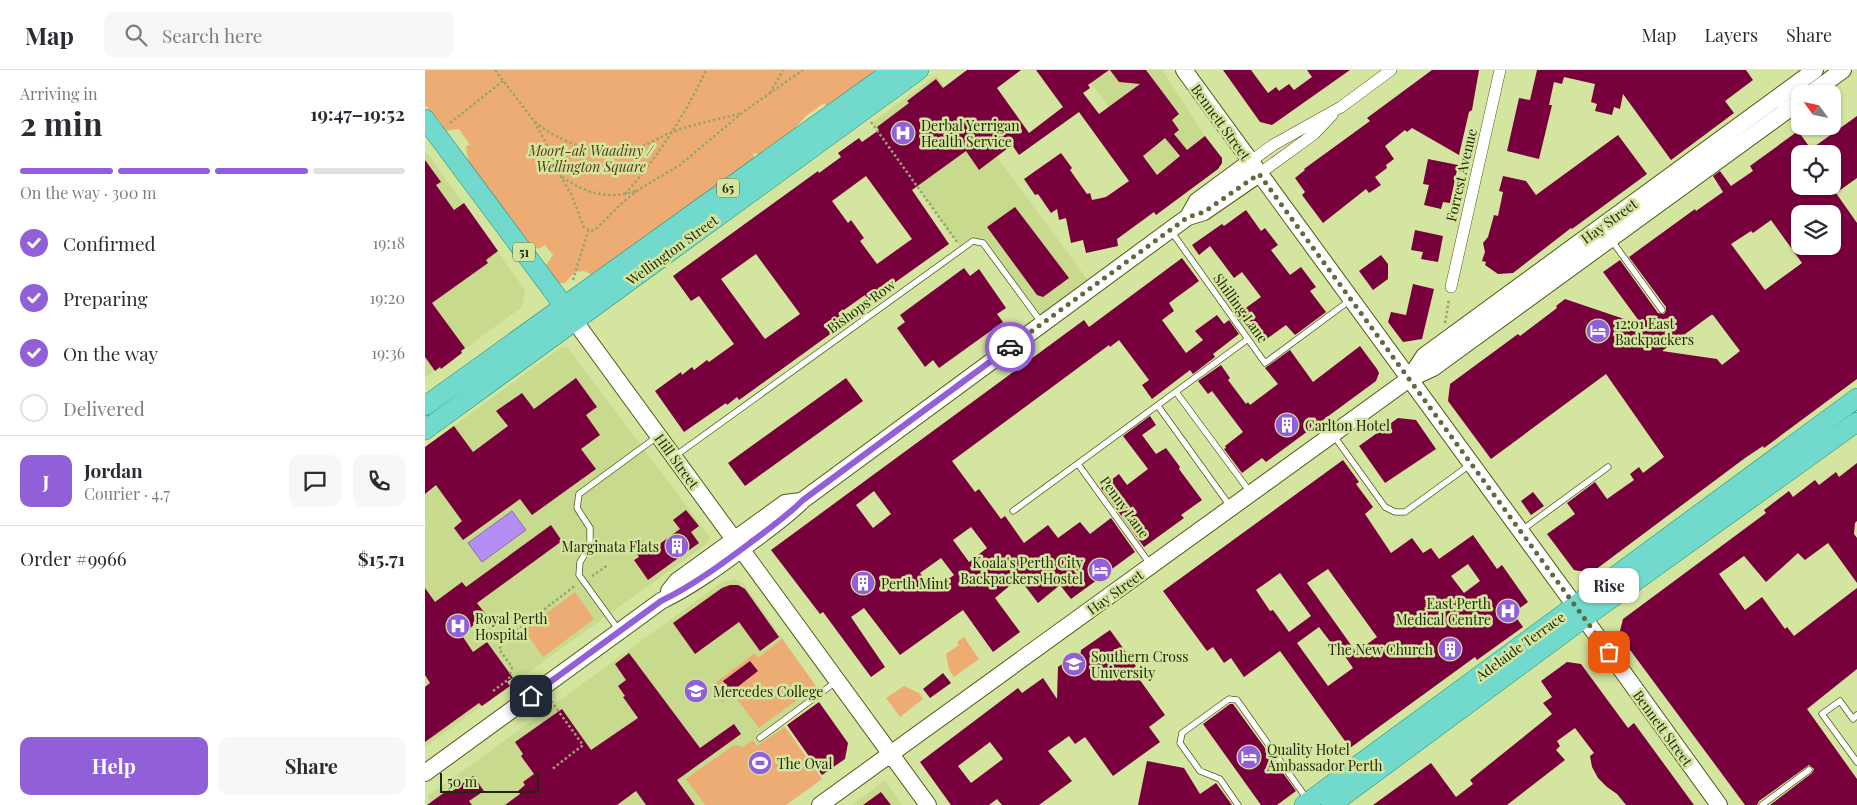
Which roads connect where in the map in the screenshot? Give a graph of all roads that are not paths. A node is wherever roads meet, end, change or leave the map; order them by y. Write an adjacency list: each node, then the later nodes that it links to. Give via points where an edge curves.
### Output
1 (893, 70): 17 (main road, Wellington Street / 65)
2 (919, 70): 17 (main road, Wellington Street / 65)
3 (1183, 70): 11 (main road, Bennett Street)
4 (1391, 70): 11 (street, via 1341,107 1289,135)
5 (1500, 70): 14 (street, Forrest Avenue)
6 (1815, 70): 20 (main road, Hay Street, via 1424,356)
7 (1843, 70): 8 (main road)
8 (1822, 85)
9 (1791, 107): 13 (main road, Hay Street)
10 (425, 120): 17 (main road, Hill Street / 51)
11 (1255, 168): 12 (main road, via 1197,201 1188,217); 15 (main road, Bennett Street)
12 (1170, 230): 18 (main road); 19 (lane, Shilling Lane)
13 (1610, 238): 16 (lane); 20 (main road, Hay Street, via 1433,368)
14 (1451, 287)
15 (1352, 299): 19 (lane, Shilling Lane, via 1265,362); 20 (main road, Bennett Street)
16 (1662, 310)
17 (569, 314): 23 (main road, Wellington Street / 65); 26 (main road, Wellington Street / 65); 28 (main road, Hill Street)
18 (1042, 324): 29 (lane, Bishops Row, via 983,243 973,241); 37 (main road, via 803,500 785,502)
19 (1248, 339): 21 (lane)
20 (1409, 379): 27 (main road, Hay Street); 31 (main road, Bennett Street)
21 (1176, 392): 24 (lane); 33 (lane)
22 (1857, 398): 39 (main road, Adelaide Terrace)
23 (425, 406)
24 (1158, 406): 30 (lane); 34 (lane)
25 (1857, 422): 39 (main road, Adelaide Terrace)
26 (425, 430)
27 (1333, 434): 31 (lane, via 1385,507 1395,512 1405,512); 33 (main road, Hay Street)
28 (658, 435): 29 (main road, Hill Street); 40 (lane, via 579,494 577,508 590,528 591,546 580,562 579,575)
29 (674, 457): 37 (main road, Hill Street)
30 (1078, 464): 35 (lane); 38 (lane, Penny Lane)
31 (1471, 464): 36 (main road, Bennett Street)
32 (1608, 467): 36 (lane)
33 (1251, 493): 34 (main road, Hay Street)
34 (1231, 508): 38 (main road, Hay Street)
35 (1013, 511)
36 (1520, 532): 39 (main road, Bennett Street)
37 (738, 544): 40 (main road, via 683,590 661,601); 41 (main road, Hill Street)
38 (1151, 566): 44 (main road, Hay Street)
39 (1580, 612): 48 (main road, Adelaide Terrace); 52 (main road, Adelaide Terrace); 53 (main road, Bennett Street)
40 (619, 631): 47 (main road)
41 (837, 681): 43 (lane); 44 (main road, Hill Street)
42 (1857, 716): 45 (lane, via 1853,719 1840,701 1822,714)
43 (760, 738)
44 (890, 754): 49 (main road, Hay Street); 50 (main road, Hill Street)
45 (1857, 762)
46 (1809, 770): 54 (lane)
47 (425, 773)
48 (1307, 803): 51 (lane, via 1237,700 1229,699 1182,733 1180,743 1200,771 1220,779)
49 (820, 805)
50 (928, 805)
51 (1239, 805)
52 (1331, 805)
53 (1719, 805)
54 (1762, 805)

